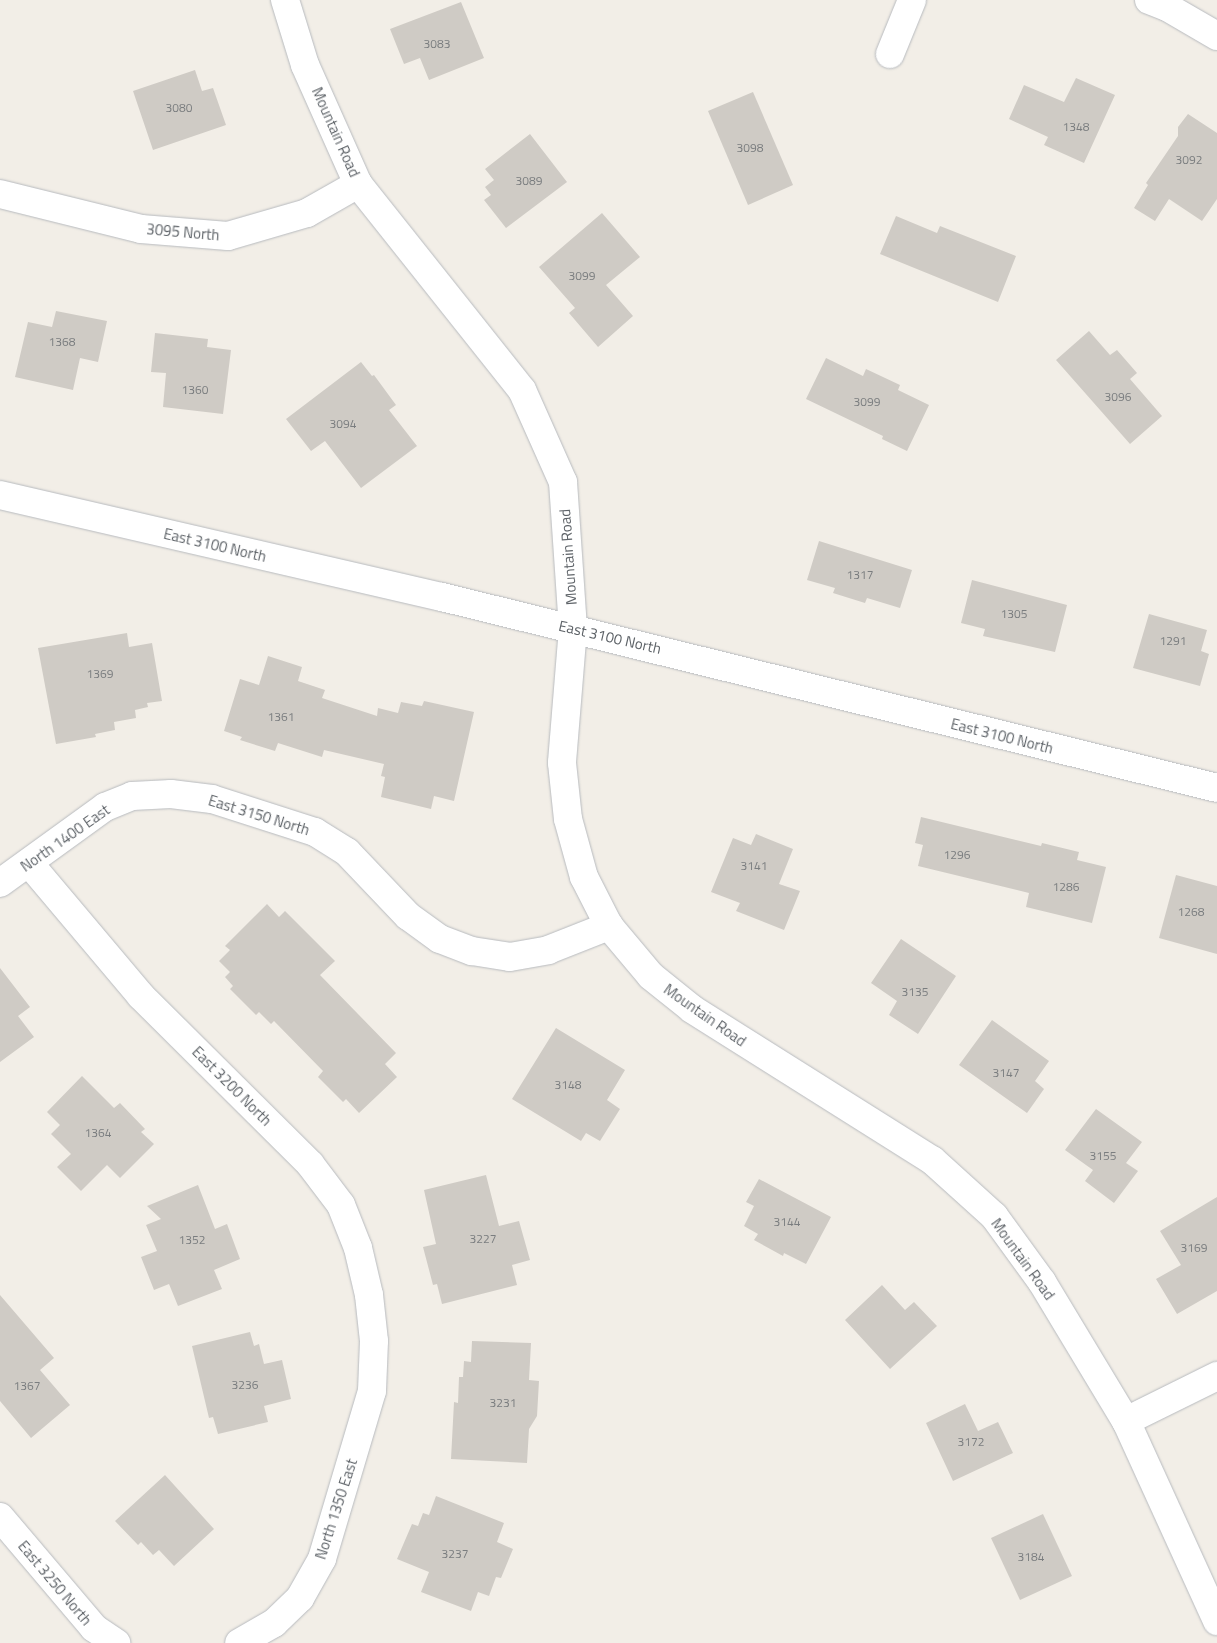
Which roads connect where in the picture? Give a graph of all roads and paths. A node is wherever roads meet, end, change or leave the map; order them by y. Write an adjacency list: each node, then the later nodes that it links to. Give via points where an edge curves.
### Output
1 (285, 0): 6 (street, Mountain Road, via 305,65)
2 (912, 0): 5 (street)
3 (1149, 0): 4 (street)
4 (1217, 36)
5 (890, 54)
6 (358, 184): 7 (street, 3095 North, via 307,213 228,236 141,229); 9 (street, Mountain Road, via 522,390 563,482)
7 (0, 194)
8 (0, 495): 9 (street, East 3100 North)
9 (573, 628): 10 (street, East 3100 North); 14 (street, Mountain Road, via 562,763 568,819 584,877)
10 (1217, 788)
11 (132, 796): 12 (street, North 1400 East, via 105,807); 14 (street, East 3150 North, via 171,794 212,799 315,832 347,852 408,916 440,939 472,951 510,957 548,950)
12 (29, 863): 13 (street, North 1400 East); 15 (street, East 3200 North, via 141,996 310,1164 336,1198 358,1248 369,1295)
13 (0, 883)
14 (609, 926): 17 (street, Mountain Road, via 652,976 692,1009 932,1160 994,1216 1042,1282)
15 (374, 1341): 21 (street, North 1350 East, via 372,1391 322,1558 300,1598 274,1623)
16 (1217, 1376): 17 (street)
17 (1126, 1422): 19 (street, Mountain Road)
18 (0, 1517): 20 (street, East 3250 North, via 94,1628)
19 (1217, 1621)
20 (116, 1643)
21 (239, 1643)

